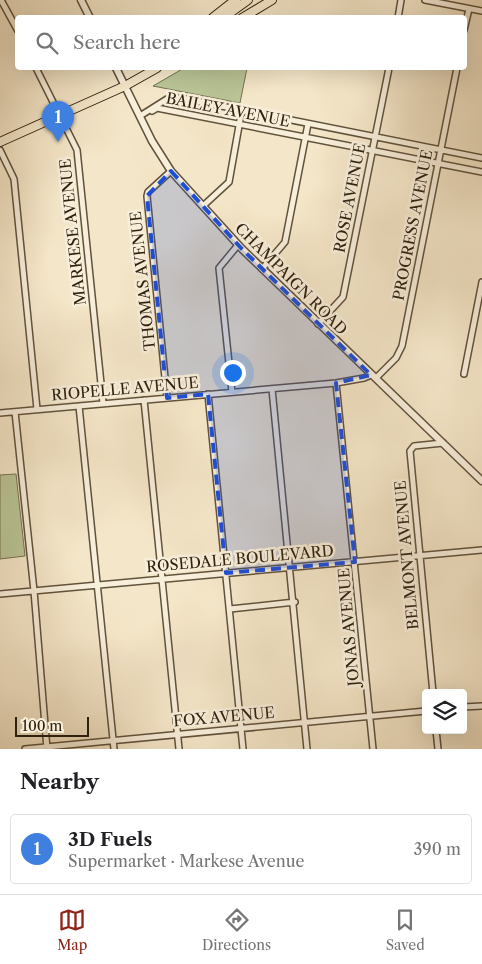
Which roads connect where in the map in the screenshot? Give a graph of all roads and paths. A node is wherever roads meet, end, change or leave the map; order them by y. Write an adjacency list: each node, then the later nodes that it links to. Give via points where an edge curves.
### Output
1 (1, 0): 16 (street)
2 (81, 0): 10 (street)
3 (236, 0): 11 (highway)
4 (248, 0): 12 (main road)
5 (272, 0): 13 (main road)
6 (401, 0): 14 (street)
7 (425, 0): 8 (street)
8 (469, 8): 9 (street); 15 (street)
9 (482, 11)
10 (88, 15)
11 (217, 15)
12 (227, 15)
13 (247, 15)
14 (398, 15)
15 (467, 17)
16 (15, 26)
17 (37, 70): 24 (street, MARKESE AVENUE)
18 (117, 70): 22 (street, CHAMPAIGN ROAD)
19 (153, 70): 22 (main road)
20 (388, 70): 29 (street, ROSE AVENUE)
21 (457, 70): 33 (street, PROGRESS AVENUE)
22 (125, 86): 24 (main road); 25 (street, CHAMPAIGN ROAD)
23 (242, 109): 25 (street, BAILEY AVENUE, via 176,97 159,103); 26 (street); 27 (street, BAILEY AVENUE)
24 (61, 116): 30 (main road); 51 (street, MARKESE AVENUE, via 77,150)
25 (140, 116): 26 (street, BAILEY AVENUE, via 157,108); 36 (street, CHAMPAIGN ROAD)
26 (241, 124): 28 (street, BAILEY AVENUE); 38 (street, via 229,182)
27 (308, 124): 28 (street); 29 (street, BAILEY AVENUE)
28 (306, 137): 32 (street, BAILEY AVENUE); 40 (street, via 285,242)
29 (375, 137): 32 (street, ROSE AVENUE); 33 (street, BAILEY AVENUE)
30 (0, 142)
31 (0, 150): 53 (street, via 14,179)
32 (372, 150): 35 (street, BAILEY AVENUE); 42 (street, ROSE AVENUE, via 343,297)
33 (441, 150): 34 (street, BAILEY AVENUE); 35 (street, PROGRESS AVENUE)
34 (482, 158)
35 (438, 163): 37 (street, BAILEY AVENUE); 44 (street, PROGRESS AVENUE, via 402,346 396,358)
36 (171, 171): 38 (street, CHAMPAIGN ROAD); 49 (street, THOMAS AVENUE, via 147,196)
37 (482, 172)
38 (203, 206): 39 (street, CHAMPAIGN ROAD)
39 (238, 245): 40 (street, CHAMPAIGN ROAD); 47 (street, via 219,268)
40 (262, 268): 42 (street, CHAMPAIGN ROAD)
41 (482, 282): 43 (street)
42 (318, 324): 44 (street, CHAMPAIGN ROAD)
43 (464, 374)
44 (373, 376): 45 (street, RIOPELLE AVENUE); 56 (street, CHAMPAIGN ROAD)
45 (336, 383): 46 (street, RIOPELLE AVENUE); 60 (street, JONAS AVENUE)
46 (272, 389): 47 (street, RIOPELLE AVENUE); 61 (street)
47 (232, 392): 48 (street, RIOPELLE AVENUE)
48 (208, 394): 49 (street, RIOPELLE AVENUE); 62 (street)
49 (167, 398): 50 (street, RIOPELLE AVENUE)
50 (144, 400): 51 (street, RIOPELLE AVENUE); 63 (street)
51 (103, 404): 52 (street, RIOPELLE AVENUE)
52 (79, 406): 53 (street, RIOPELLE AVENUE); 64 (street)
53 (37, 409): 54 (street, RIOPELLE AVENUE)
54 (15, 412): 55 (street, RIOPELLE AVENUE); 65 (street)
55 (0, 413)
56 (443, 443): 57 (street, CHAMPAIGN ROAD); 59 (street, BELMONT AVENUE, via 414,446 410,450)
57 (482, 481)
58 (482, 550): 59 (street, ROSEDALE BOULEVARD)
59 (419, 556): 60 (street, ROSEDALE BOULEVARD); 69 (street, BELMONT AVENUE)
60 (355, 562): 61 (street, ROSEDALE BOULEVARD); 73 (street, JONAS AVENUE)
61 (291, 568): 62 (street, ROSEDALE BOULEVARD); 67 (street)
62 (226, 573): 63 (street, ROSEDALE BOULEVARD); 68 (street)
63 (162, 579): 64 (street, ROSEDALE BOULEVARD); 76 (street)
64 (98, 585): 65 (street, ROSEDALE BOULEVARD); 78 (street)
65 (34, 591): 66 (street, ROSEDALE BOULEVARD); 79 (street)
66 (0, 594)
67 (294, 602): 68 (street); 74 (street)
68 (230, 609): 75 (street)
69 (433, 689)
70 (482, 706): 71 (street)
71 (467, 707)
72 (422, 711): 73 (street, FOX AVENUE)
73 (370, 716): 74 (street, FOX AVENUE); 85 (street, JONAS AVENUE)
74 (304, 722): 75 (street, FOX AVENUE); 84 (street)
75 (241, 728): 76 (street, FOX AVENUE); 83 (street)
76 (177, 734): 78 (street, FOX AVENUE); 82 (street)
77 (436, 734): 86 (street)
78 (113, 740): 79 (street, FOX AVENUE); 81 (street)
79 (47, 748): 80 (street, FOX AVENUE)
80 (26, 749)
81 (114, 749)
82 (179, 749)
83 (244, 749)
84 (307, 749)
85 (373, 749)
86 (438, 749)

